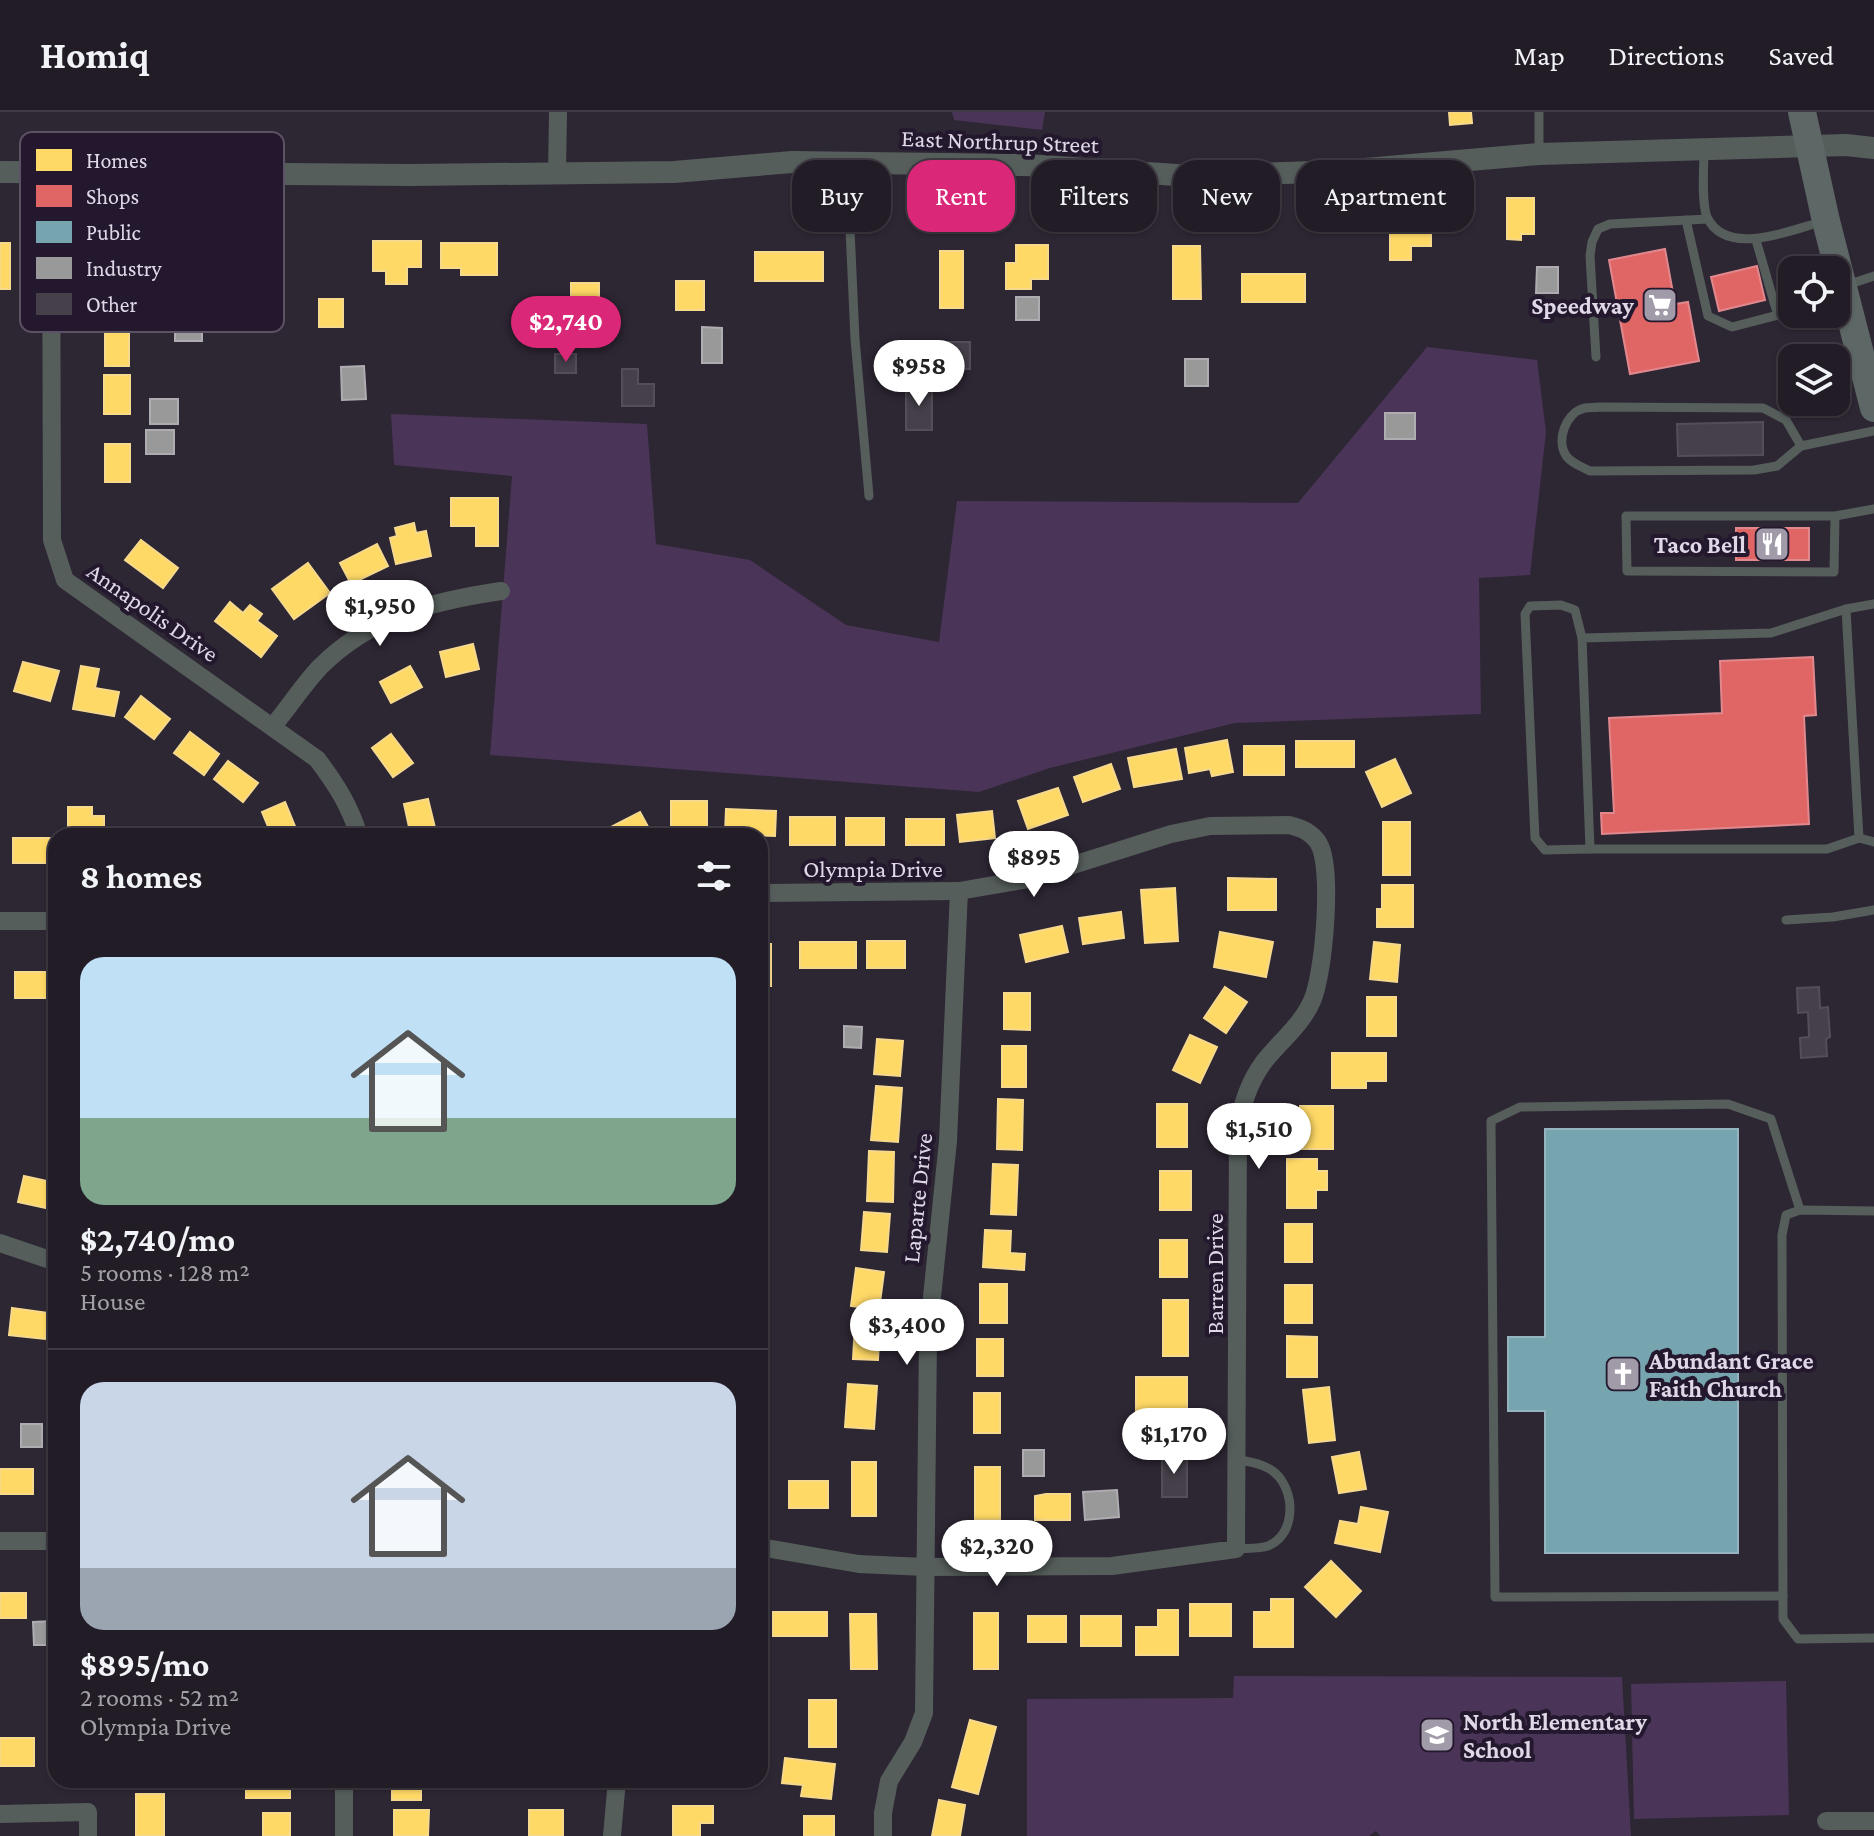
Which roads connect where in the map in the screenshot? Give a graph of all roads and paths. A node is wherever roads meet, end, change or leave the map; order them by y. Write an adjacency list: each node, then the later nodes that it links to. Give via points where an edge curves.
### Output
1 (558, 112): 11 (street)
2 (1539, 112): 7 (lane)
3 (1802, 112): 4 (main road)
4 (1808, 146): 5 (street, East Northrup Street); 6 (street, East Northrup Street); 14 (main road)
5 (1874, 148)
6 (1704, 149): 7 (street, East Northrup Street); 12 (lane)
7 (1539, 154): 9 (street, East Northrup Street, via 1342,171 1192,176 1025,165)
8 (792, 162): 11 (street, East Northrup Street)
9 (891, 163)
10 (284, 174): 11 (street, East Northrup Street)
11 (557, 174)
12 (1708, 219): 13 (lane); 16 (lane, via 1726,234)
13 (1686, 220): 21 (lane, via 1708,316 1732,327); 24 (lane, via 1598,229 1590,256)
14 (1826, 221): 16 (lane); 17 (main road)
15 (850, 232): 28 (lane)
16 (1756, 240): 20 (lane)
17 (1833, 256)
18 (1874, 276): 19 (lane)
19 (1850, 292)
20 (1778, 311)
21 (1778, 315)
22 (1850, 328): 25 (main road)
23 (51, 332): 35 (street, Annapolis Drive, via 52,540 65,580)
24 (1596, 357)
25 (1874, 408)
26 (1874, 431): 27 (lane)
27 (1801, 446): 27 (lane, via 1786,420 1763,408 1629,407 1583,408 1563,429 1562,446 1576,465 1590,471 1754,470 1777,466)
28 (869, 496)
29 (1874, 509): 30 (lane)
30 (1835, 516): 30 (lane, via 1626,516 1627,571 1834,572)
31 (501, 591): 35 (street, via 415,609 351,640 319,668)
32 (1874, 604): 33 (lane)
33 (1846, 609): 34 (lane, via 1771,633); 38 (lane)
34 (1582, 638): 40 (lane); 40 (lane, via 1575,610 1530,606 1525,614 1535,838 1545,850)
35 (273, 726): 36 (street, Annapolis Drive, via 317,759 339,788)
36 (357, 828)
37 (1312, 835): 41 (street, Olympia Drive, via 1289,825 1210,826 1029,879); 51 (street, Barren Drive, via 1324,859 1320,977 1301,1020 1251,1083 1238,1131)
38 (1859, 838): 39 (lane); 40 (lane, via 1827,849)
39 (1874, 842)
40 (1590, 849)
41 (959, 891): 42 (street, Olympia Drive); 56 (street, Laparte Drive, via 949,1127 928,1336)
42 (768, 893)
43 (1874, 910): 44 (lane)
44 (1786, 920)
45 (0, 921): 46 (street)
46 (48, 921)
47 (1800, 1210): 48 (lane); 57 (lane, via 1786,1215 1782,1235); 57 (lane, via 1771,1119 1728,1104 1520,1107 1491,1121 1495,1597)
48 (1874, 1211)
49 (0, 1243): 50 (street)
50 (48, 1259)
51 (1238, 1460): 55 (street, Barren Drive); 55 (lane, via 1259,1463 1281,1479 1292,1505 1287,1529 1268,1546)
52 (0, 1541): 53 (street)
53 (48, 1541)
54 (768, 1548): 56 (street, via 859,1564)
55 (1236, 1549): 56 (street, via 1112,1566)
56 (925, 1567): 67 (street, Laparte Drive, via 924,1713 889,1781)
57 (1783, 1596): 58 (lane, via 1783,1619 1798,1639)
58 (1874, 1638)
59 (344, 1788): 65 (street)
60 (616, 1788): 66 (street)
61 (0, 1814): 64 (street, via 88,1812)
62 (1826, 1821): 63 (street)
63 (1874, 1821)
64 (88, 1836)
65 (344, 1836)
66 (612, 1836)
67 (883, 1836)

